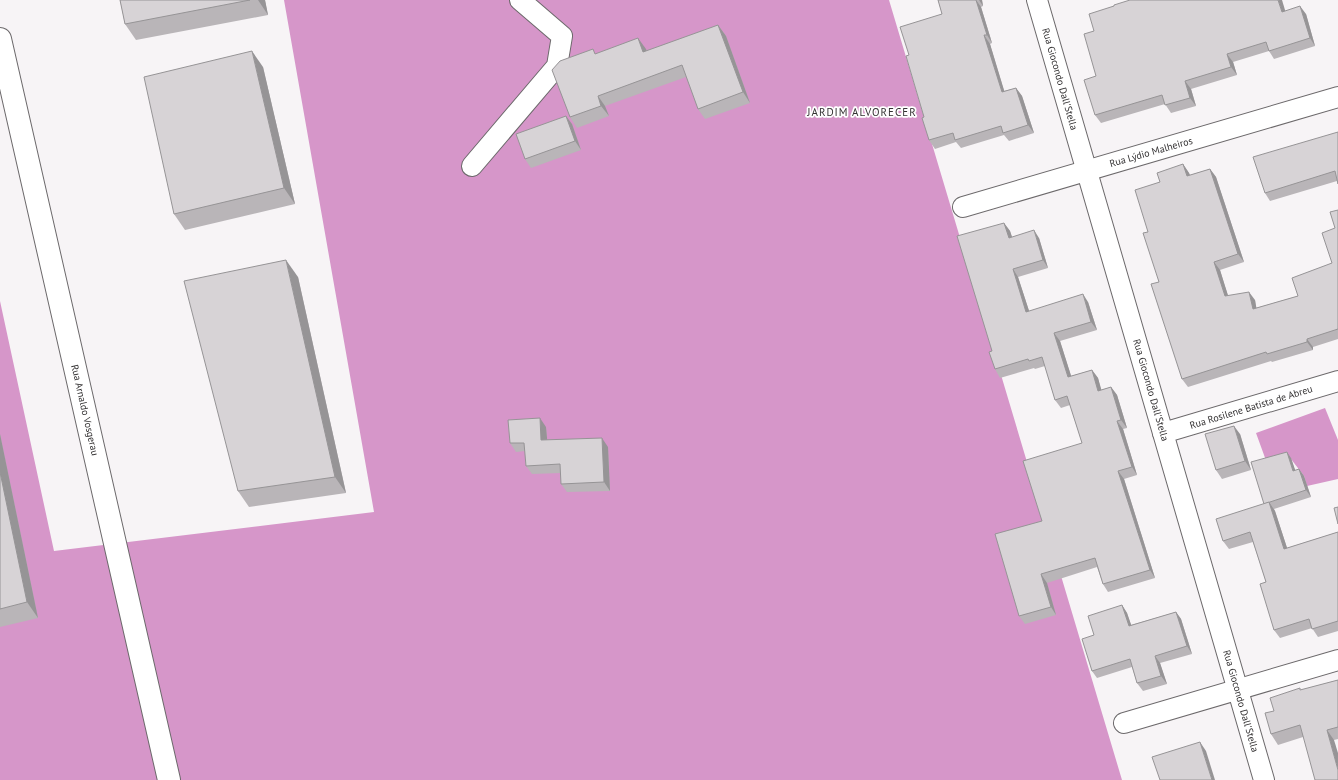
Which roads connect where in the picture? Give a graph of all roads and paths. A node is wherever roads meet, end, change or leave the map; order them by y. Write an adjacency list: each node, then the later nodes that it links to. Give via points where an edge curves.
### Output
1 (520, 0): 5 (street, via 562,36 557,66)
2 (1037, 0): 6 (street, Rua Giocondo Dall'Stella)
3 (0, 40): 13 (street, Rua Arnaldo Vosgerau)
4 (1338, 96): 6 (street, Rua Lýdio Malheiros)
5 (472, 166)
6 (1087, 170): 7 (street, Rua Lýdio Malheiros); 9 (street, Rua Giocondo Dall'Stella)
7 (963, 207)
8 (1338, 381): 9 (street, Rua Rosilene Batista de Abreu)
9 (1163, 433): 11 (street, Rua Giocondo Dall'Stella)
10 (1338, 660): 11 (street)
11 (1238, 690): 12 (street); 14 (street, Rua Giocondo Dall'Stella)
12 (1124, 723)
13 (169, 780)
14 (1264, 780)

